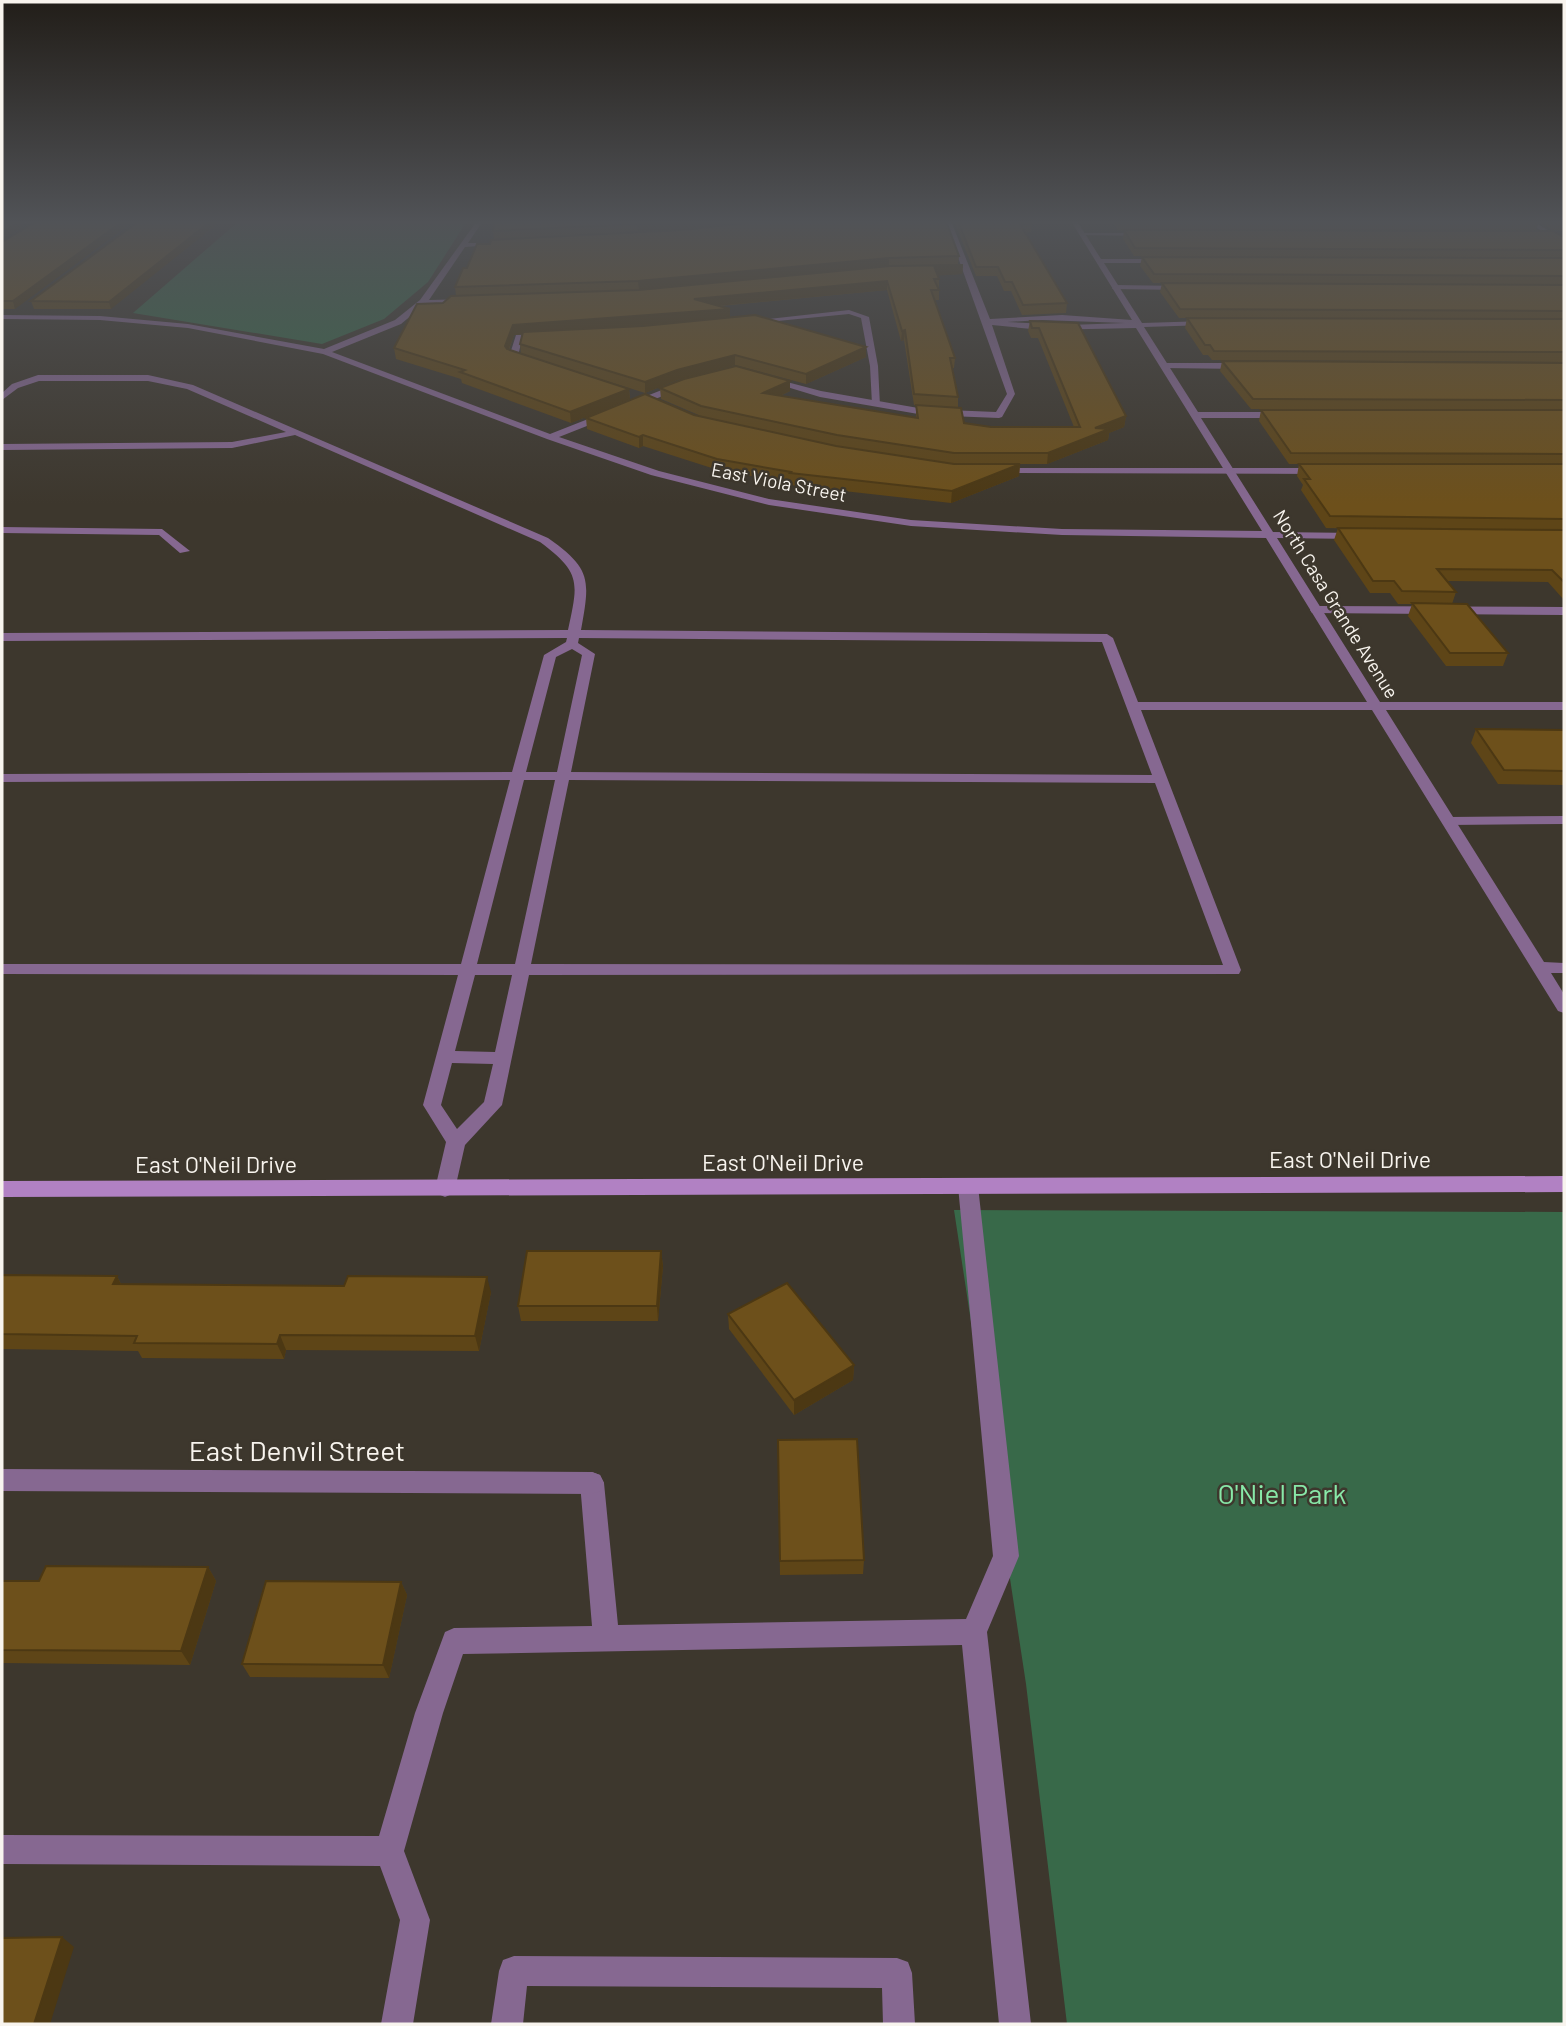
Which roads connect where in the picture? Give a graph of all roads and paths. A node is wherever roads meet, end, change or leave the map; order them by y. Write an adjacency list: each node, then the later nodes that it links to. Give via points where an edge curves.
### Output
1 (406, 316): 12 (street)
2 (815, 316): 10 (street)
3 (860, 316): 22 (street, via 865,317)
4 (986, 316): 7 (street)
5 (1133, 316): 8 (street, North Casa Grande Avenue)
6 (7, 317): 12 (street, East Viola Street, via 100,318 187,326)
7 (988, 322): 8 (street, via 1104,319); 22 (street, via 1011,394 999,415 923,412)
8 (1138, 323): 9 (street); 14 (street, North Casa Grande Avenue)
9 (1220, 323)
10 (734, 324)
11 (560, 335): 13 (street, via 519,337 513,356)
12 (325, 352): 26 (street, East Viola Street)
13 (535, 365)
14 (1165, 366): 15 (street); 23 (street, North Casa Grande Avenue)
15 (1259, 366)
16 (760, 378): 22 (street)
17 (692, 383): 20 (street)
18 (634, 396): 20 (street)
19 (2, 397): 25 (street, via 15,386 38,378 148,378 190,387)
20 (646, 399): 21 (street); 26 (street)
21 (656, 404)
22 (877, 404)
23 (1196, 415): 24 (street); 29 (street, North Casa Grande Avenue)
24 (1292, 415)
25 (293, 433): 27 (street, via 232,445); 38 (street, via 544,540 562,553 577,570 582,590)
26 (550, 438): 32 (street, East Viola Street, via 655,473 769,502 911,523 1062,532)
27 (2, 447)
28 (980, 470): 29 (street)
29 (1230, 471): 30 (street); 32 (street, North Casa Grande Avenue)
30 (1327, 471)
31 (2, 530): 34 (street, via 146,530 162,532)
32 (1269, 536): 33 (street, East Viola Street); 35 (street, North Casa Grande Avenue)
33 (1376, 536)
34 (184, 551)
35 (1316, 610): 36 (street); 39 (street, North Casa Grande Avenue)
36 (1564, 611)
37 (2, 637): 38 (street)
38 (573, 640): 40 (street, via 1108,638); 42 (street, via 550,655); 43 (street, via 589,654)
39 (1377, 705): 40 (street); 41 (street); 47 (street, North Casa Grande Avenue)
40 (1135, 706): 45 (street)
41 (1564, 706)
42 (519, 776): 43 (street); 44 (street); 48 (street)
43 (564, 776): 45 (street); 49 (street)
44 (2, 778)
45 (1162, 779): 49 (street, via 1233,970)
46 (1564, 820): 47 (street)
47 (1449, 821): 50 (street, North Casa Grande Avenue)
48 (470, 968): 49 (street); 52 (street); 54 (street)
49 (521, 968): 55 (street)
50 (1540, 968): 51 (street); 53 (street, North Casa Grande Avenue)
51 (1564, 968)
52 (2, 969)
53 (1564, 1007)
54 (446, 1057): 55 (street); 56 (street, via 432,1105)
55 (503, 1058): 56 (street, via 493,1105)
56 (456, 1142): 60 (street)
57 (1564, 1184): 58 (street, East O'Neil Drive)
58 (968, 1186): 60 (street, East O'Neil Drive); 62 (street, via 1006,1556)
59 (2, 1189): 60 (street, East O'Neil Drive)
60 (445, 1189)
61 (2, 1480): 63 (street, East Denvil Street, via 592,1482)
62 (974, 1632): 63 (street); 69 (street)
63 (606, 1637): 65 (street, via 454,1641)
64 (2, 1850): 65 (street)
65 (389, 1851): 66 (street, via 415,1920)
66 (397, 2024)
67 (507, 2024): 68 (street, via 514,1971 897,1973)
68 (900, 2024)
69 (1015, 2024)

